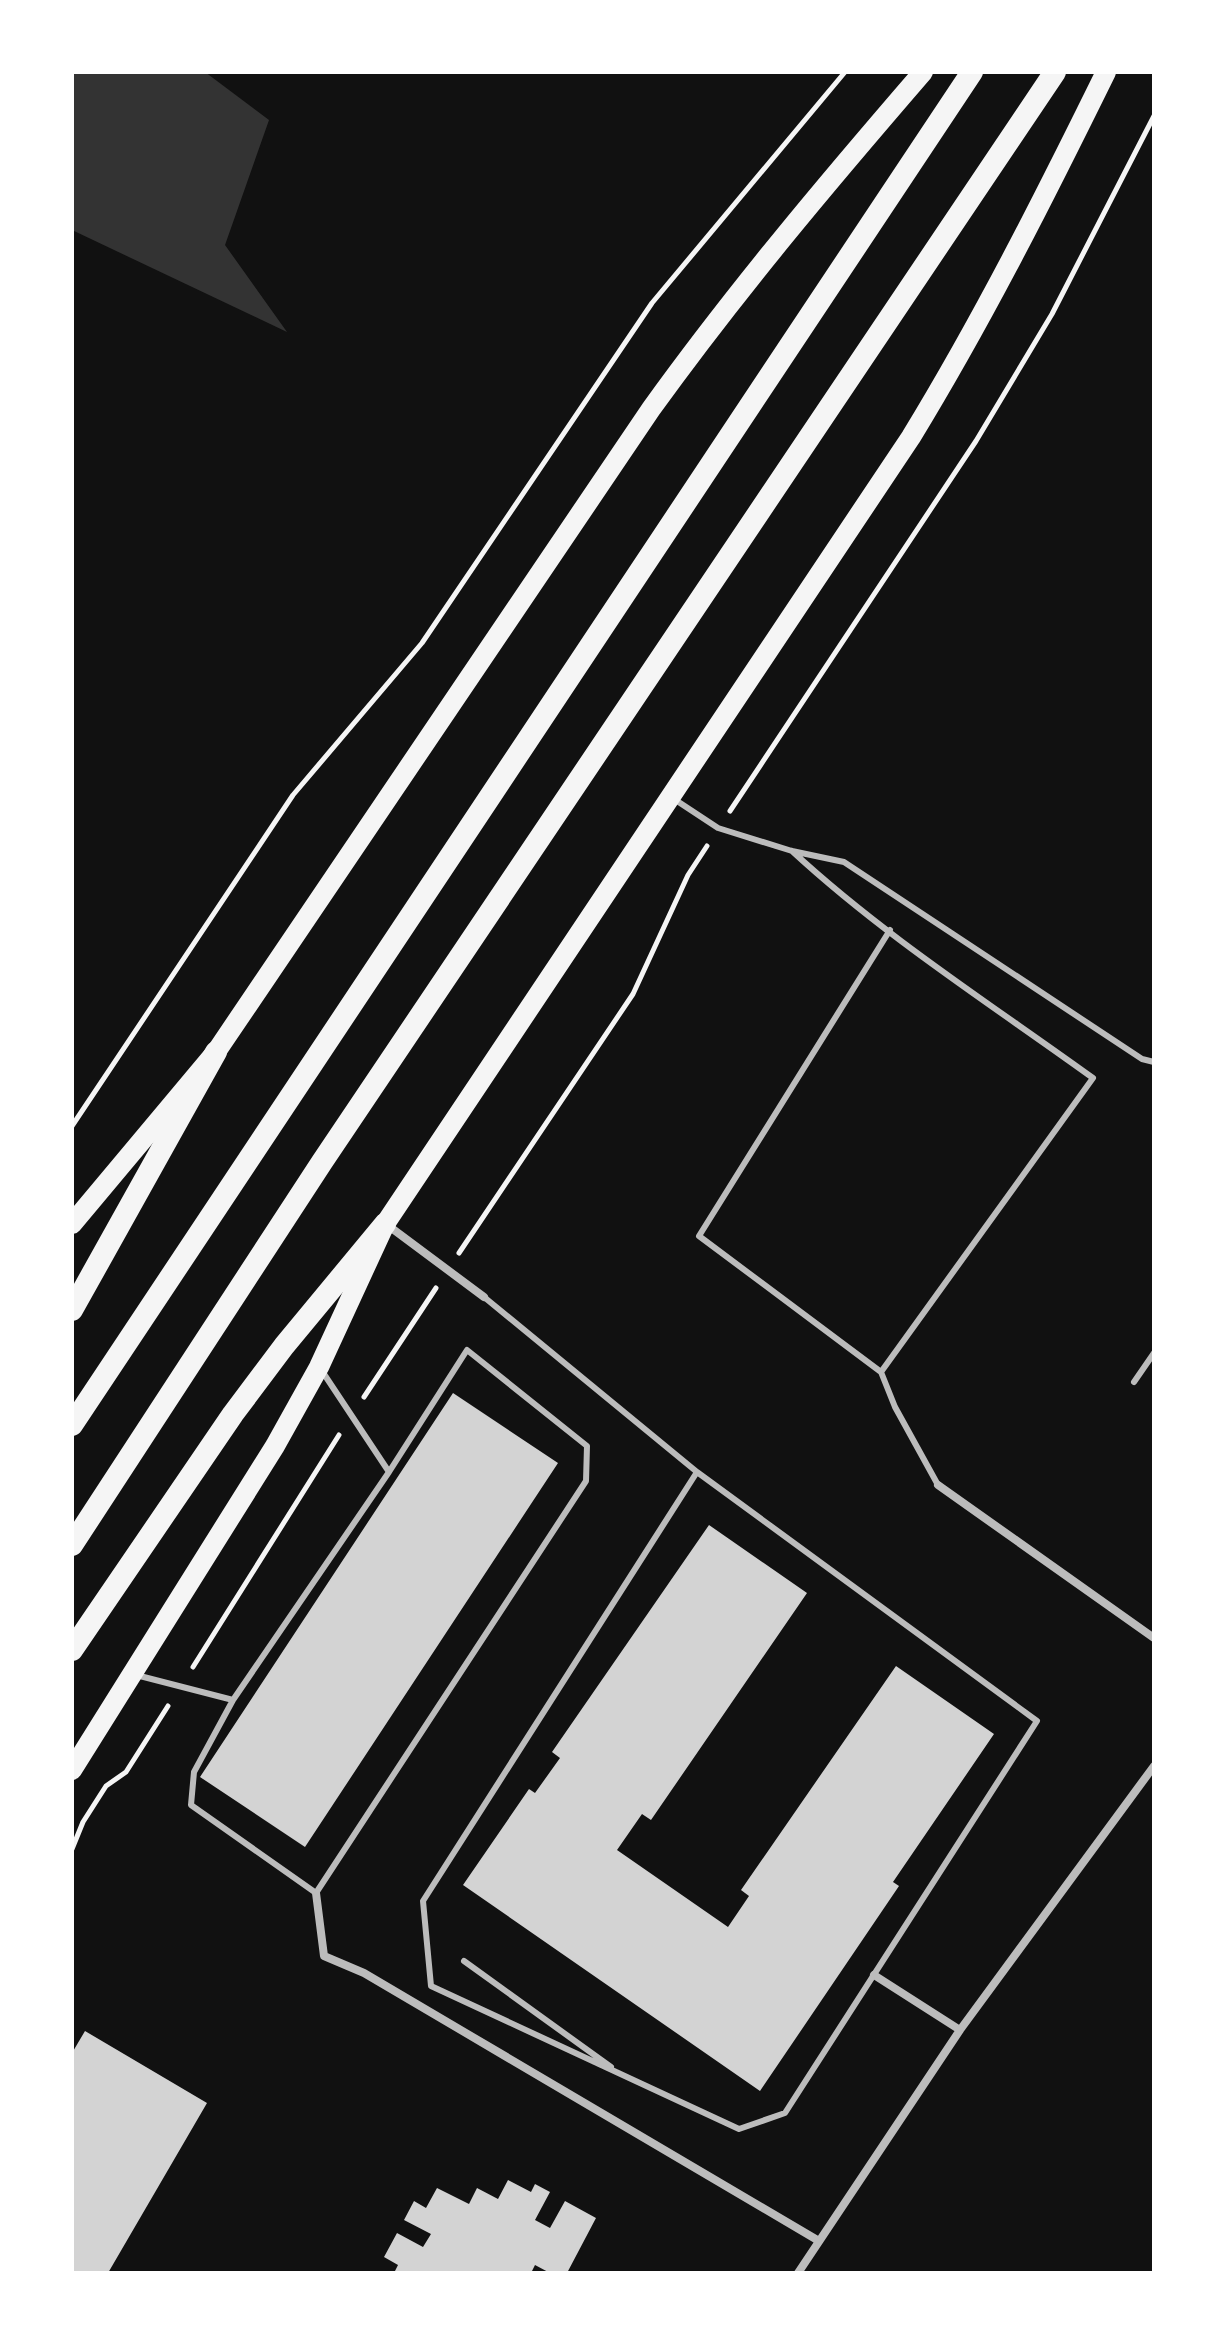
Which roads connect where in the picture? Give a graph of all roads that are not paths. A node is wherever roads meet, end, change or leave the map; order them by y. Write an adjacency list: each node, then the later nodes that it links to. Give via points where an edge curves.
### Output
1 (923, 72): 8 (main road, via 792,224 651,409)
2 (972, 72): 18 (highway)
3 (1055, 72): 22 (highway, via 322,1162)
4 (1106, 72): 5 (main road, via 964,350)
5 (670, 797): 6 (lane, via 718,828); 11 (main road)
6 (792, 851): 7 (lane, via 835,891); 9 (lane, via 844,862)
7 (890, 930): 16 (lane, via 699,1236); 16 (lane, via 1093,1078)
8 (216, 1052): 10 (main road); 13 (highway)
9 (1154, 1062)
10 (72, 1224)
11 (385, 1224): 12 (street); 15 (main road); 24 (highway, via 233,1414)
12 (484, 1297): 20 (lane)
13 (72, 1310)
14 (1154, 1353): 17 (lane)
15 (319, 1367): 19 (lane); 25 (main road)
16 (881, 1372): 21 (lane)
17 (1134, 1382)
18 (72, 1425)
19 (389, 1472): 26 (lane); 29 (lane, via 467,1350 587,1446 586,1481)
20 (697, 1472): 31 (lane, via 1037,1721); 33 (lane, via 423,1901 431,1986)
21 (938, 1485): 23 (street)
22 (72, 1545)
23 (1154, 1638)
24 (72, 1650)
25 (133, 1674): 26 (lane); 27 (main road)
26 (233, 1700): 29 (lane, via 194,1772 191,1805)
27 (72, 1770)
28 (1152, 1773): 32 (street)
29 (316, 1893): 34 (street, via 324,1956 364,1973)
30 (464, 1961): 33 (lane)
31 (874, 1975): 32 (street); 33 (lane, via 785,2113 739,2129)
32 (960, 2030): 34 (street)
33 (624, 2076)
34 (819, 2241): 35 (street)
35 (798, 2273)

